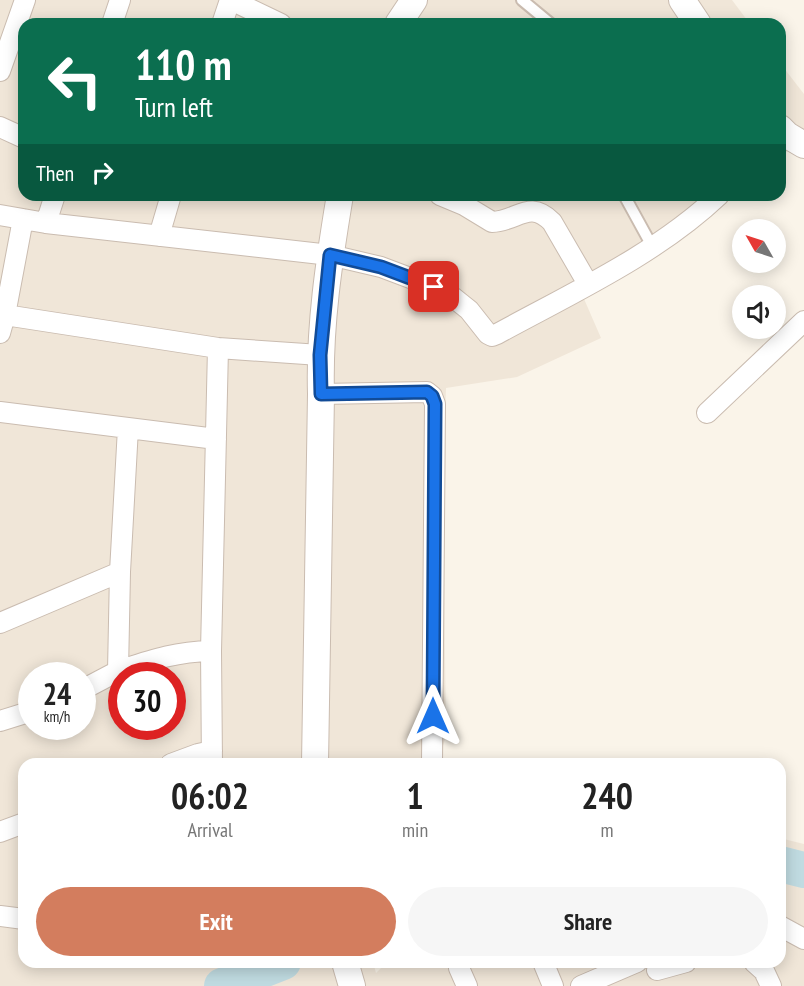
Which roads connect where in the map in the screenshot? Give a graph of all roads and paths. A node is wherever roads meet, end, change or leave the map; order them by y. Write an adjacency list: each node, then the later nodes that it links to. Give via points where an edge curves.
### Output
1 (25, 0): 13 (street)
2 (120, 0): 7 (street)
3 (231, 0): 8 (street); 9 (street)
4 (414, 0): 10 (street)
5 (522, 0): 11 (lane)
6 (682, 0): 12 (street)
7 (114, 18)
8 (224, 18)
9 (268, 18)
10 (402, 18)
11 (544, 18)
12 (695, 18)
13 (7, 26): 14 (street)
14 (0, 71)
15 (0, 127): 16 (street)
16 (18, 135)
17 (53, 201): 25 (street)
18 (169, 201): 26 (street)
19 (339, 201): 28 (street)
20 (454, 201): 29 (street, via 492,222 525,212 544,214)
21 (627, 201): 27 (lane)
22 (712, 201): 27 (street)
23 (0, 215): 24 (street)
24 (23, 219): 25 (street); 31 (street)
25 (46, 223): 26 (street)
26 (159, 236): 28 (street)
27 (652, 246): 29 (street)
28 (330, 255): 29 (street, via 381,267 434,287 469,310 492,336); 33 (street)
29 (588, 284)
30 (804, 321): 36 (street)
31 (3, 324): 32 (street)
32 (218, 348): 33 (street); 38 (street)
33 (320, 355): 34 (street)
34 (321, 394): 48 (street); 49 (street, via 427,392 435,404)
35 (0, 412): 37 (street)
36 (706, 413)
37 (128, 428): 38 (street); 39 (street)
38 (216, 439): 41 (street)
39 (120, 572): 40 (street); 42 (street)
40 (0, 623)
41 (211, 651): 43 (street, via 184,652); 46 (street)
42 (118, 662)
43 (145, 662)
44 (18, 715): 45 (street)
45 (0, 721)
46 (212, 757): 47 (street, via 198,754)
47 (187, 758)
48 (315, 758)
49 (432, 758)
50 (18, 826): 51 (street)
51 (0, 832)
52 (0, 916): 53 (street)
53 (18, 918)
54 (786, 929): 55 (street)
55 (804, 939)
56 (347, 968): 60 (street)
57 (546, 968): 61 (street)
58 (624, 968): 62 (street)
59 (761, 968): 63 (street)
60 (352, 986)
61 (553, 986)
62 (581, 986)
63 (771, 986)

